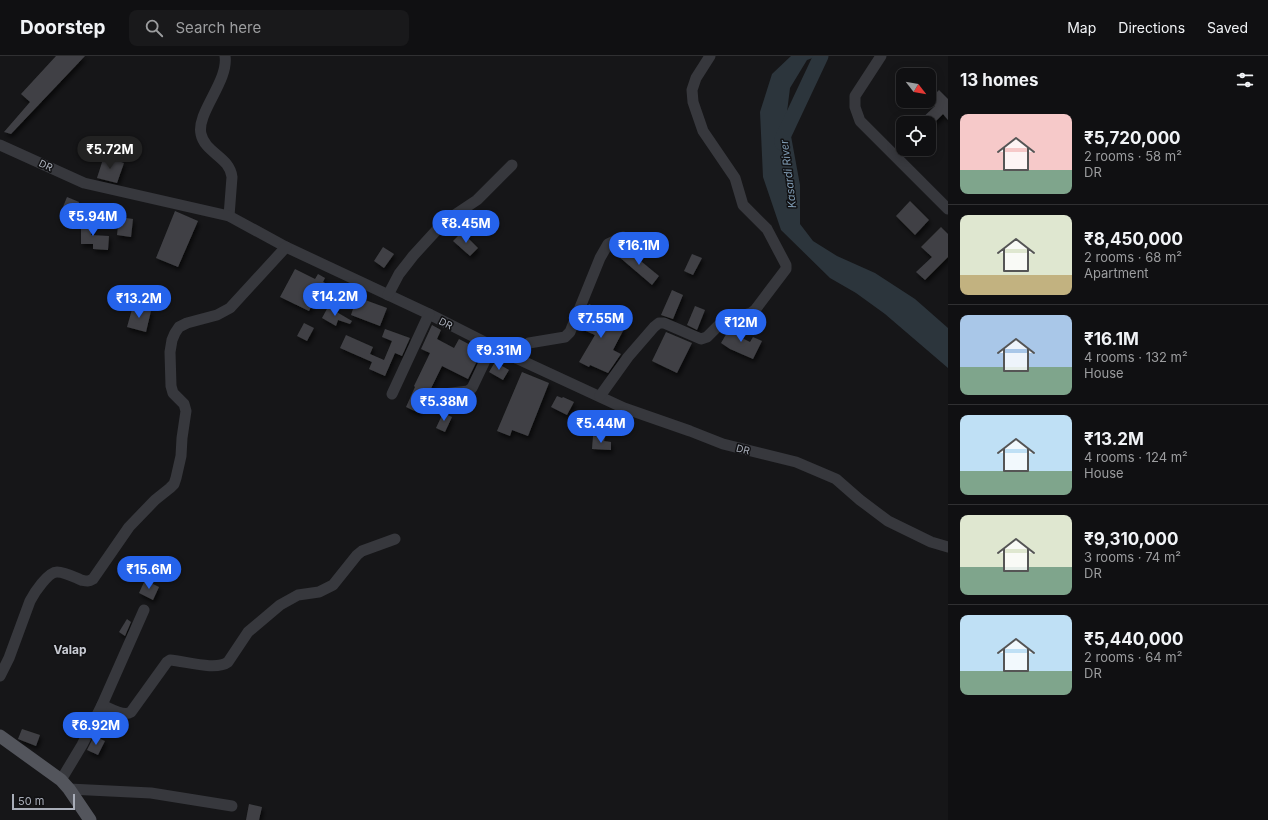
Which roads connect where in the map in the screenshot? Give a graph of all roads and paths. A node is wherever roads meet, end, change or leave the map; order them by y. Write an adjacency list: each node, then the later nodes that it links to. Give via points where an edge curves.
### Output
1 (225, 56): 7 (street, via 225,71 201,121 200,133 231,171)
2 (710, 56): 16 (street, via 696,78 692,90 703,131 734,178 743,204 767,229 786,265 786,270 755,310 723,321 705,338 700,339 664,323 654,327)
3 (880, 56): 6 (street, via 855,96 855,107 860,121)
4 (0, 145): 7 (street, DR, via 84,183)
5 (512, 165): 10 (street, via 477,200 444,222 399,274)
6 (948, 209)
7 (229, 216): 9 (street, DR)
8 (623, 237): 13 (street, via 608,244 600,258 570,332 565,337 529,343)
9 (286, 247): 10 (street, DR); 20 (street, via 230,308 217,315 179,327 172,340 170,352 171,386 186,411 180,461 174,484 134,520 93,580 84,581 60,572 50,575 30,600)
10 (388, 294): 11 (street, DR)
11 (429, 314): 12 (street, DR); 14 (street)
12 (492, 346): 13 (street, DR); 15 (street, via 472,388 468,391)
13 (516, 358): 16 (street, DR)
14 (392, 394)
15 (444, 394)
16 (600, 396): 18 (street, DR, via 624,408 723,444 796,462 836,479 888,521 931,542)
17 (395, 539): 21 (street, via 357,554 333,585 319,592 298,595 280,605 248,632 224,665 170,660 128,714)
18 (948, 547)
19 (144, 610): 21 (street)
20 (0, 676)
21 (102, 705): 23 (street)
22 (0, 736): 23 (main road)
23 (65, 784): 24 (street); 25 (main road)
24 (232, 806)
25 (90, 820)

